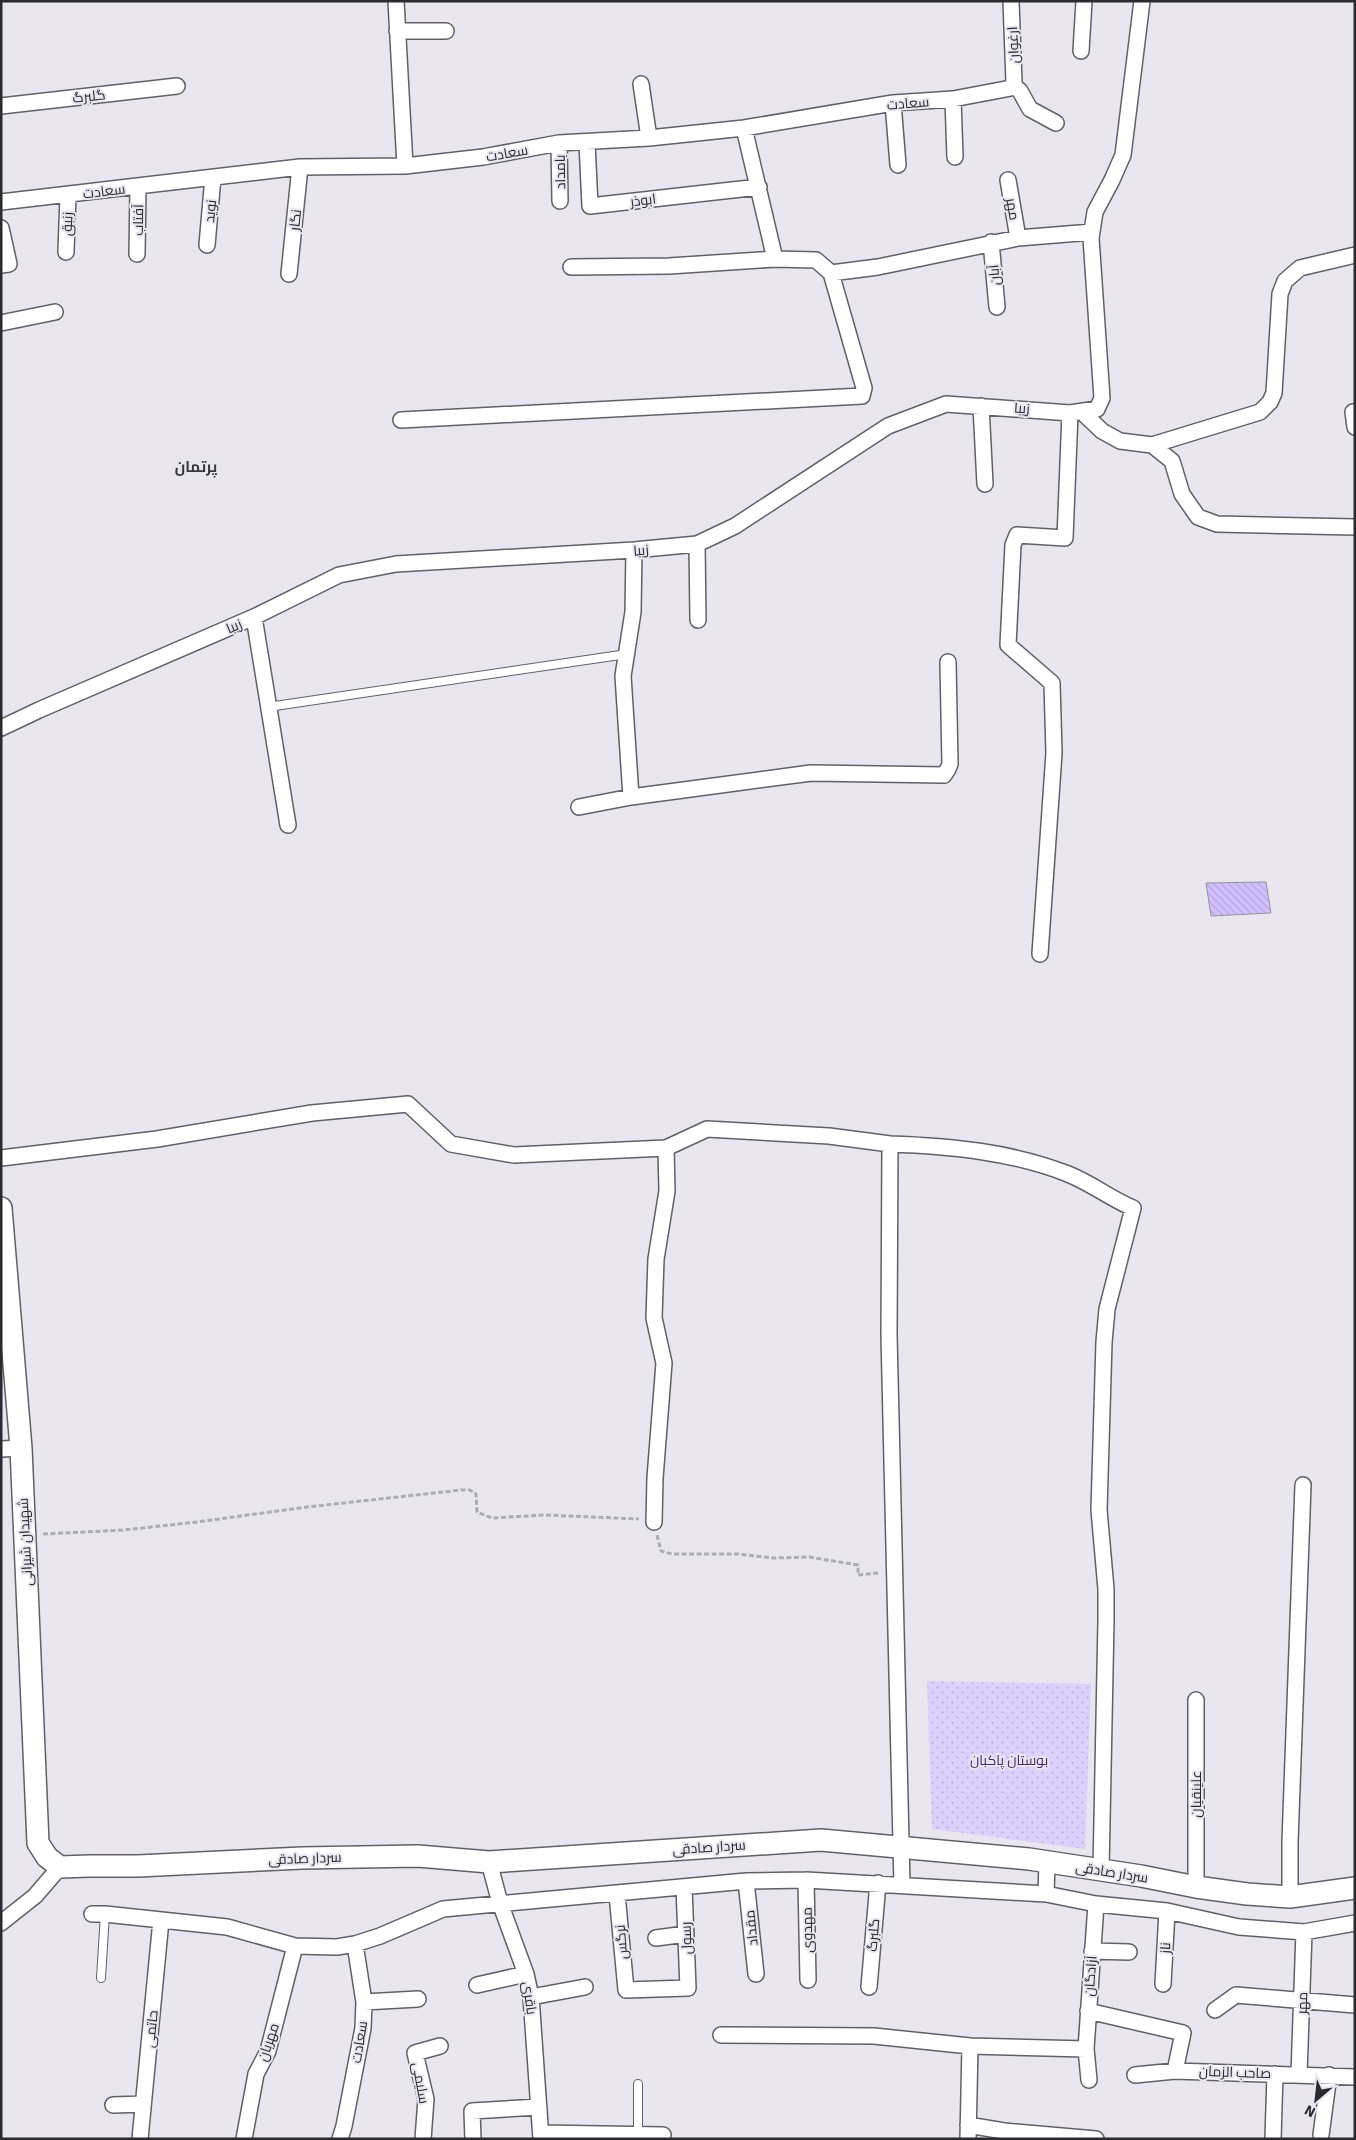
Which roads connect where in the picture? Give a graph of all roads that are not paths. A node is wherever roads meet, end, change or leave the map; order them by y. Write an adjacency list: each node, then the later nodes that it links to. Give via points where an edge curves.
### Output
1 (396, 1): 5 (street)
2 (1011, 1): 10 (street, ارغوان)
3 (1084, 1): 7 (street)
4 (1142, 1): 31 (street, via 1123,155 1095,212)
5 (397, 31): 6 (street); 21 (street)
6 (446, 31)
7 (1081, 51)
8 (642, 84): 16 (street)
9 (177, 86): 13 (street, گلبرگ)
10 (1012, 87): 11 (street, سعادت); 14 (street, via 1020,90 1030,110)
11 (953, 99): 12 (street, سعادت); 19 (street)
12 (893, 103): 15 (street, سعادت); 20 (street)
13 (1, 106)
14 (1056, 123)
15 (744, 128): 16 (street, سعادت); 26 (street)
16 (649, 138): 17 (street, سعادت)
17 (587, 142): 18 (street, سعادت); 26 (street, ابوذر, via 590,206)
18 (559, 143): 21 (street, سعادت, via 483,157); 28 (street, بامداد)
19 (955, 156)
20 (898, 165)
21 (405, 166): 22 (street, سعادت)
22 (300, 167): 23 (street, سعادت); 42 (street, نگار)
23 (213, 178): 25 (street, سعادت); 34 (street, نوید)
24 (1008, 180): 32 (street, مهر)
25 (138, 187): 27 (street, سعادت); 36 (street, آفتاب)
26 (759, 187): 38 (street)
27 (68, 195): 29 (street, سعادت); 35 (street, زنبق)
28 (560, 201)
29 (1, 202)
30 (1, 228): 39 (street, via 9,264)
31 (1092, 232): 32 (street); 47 (street, via 1102,398 1096,409)
32 (1018, 238): 33 (street)
33 (991, 242): 41 (street, via 878,267); 43 (street, آبان)
34 (207, 245)
35 (66, 252)
36 (137, 254)
37 (1355, 255): 49 (street, via 1300,268 1286,281 1280,294 1274,393 1260,412)
38 (774, 259): 40 (street, via 669,266); 41 (street, via 816,260)
39 (1, 265)
40 (571, 267)
41 (831, 273): 48 (street, via 864,388 862,396)
42 (289, 274)
43 (997, 308)
44 (55, 312): 45 (street)
45 (1, 323)
46 (982, 406): 47 (street, زیبا); 50 (street); 52 (street, زیبا, via 946,404 888,426 735,526)
47 (1076, 412): 49 (street, via 1120,441); 63 (street, via 1065,538 1017,535 1013,545 1008,645 1052,683 1054,753)
48 (401, 420)
49 (1152, 445): 51 (street, via 1172,461 1182,494 1198,518 1217,524)
50 (985, 484)
51 (1355, 527)
52 (697, 544): 53 (street, زیبا); 55 (street)
53 (634, 550): 54 (street, زیبا, via 396,564 339,575); 56 (street, via 633,612)
54 (254, 617): 58 (street); 59 (street, زیبا)
55 (698, 620)
56 (627, 654): 58 (lane); 60 (street, via 623,676)
57 (948, 662): 60 (street, via 950,764 944,775 811,773)
58 (268, 707): 62 (street)
59 (1, 728)
60 (631, 797): 61 (street)
61 (579, 807)
62 (288, 825)
63 (1040, 954)
64 (890, 1144): 65 (street, via 830,1136 707,1129); 72 (street, via 889,1334); 76 (street, via 1008,1155 1069,1175 1133,1208 1107,1308 1104,1342 1099,1510 1106,1589)
65 (666, 1148): 66 (street, via 514,1155 496,1152 450,1144 408,1104 312,1113 157,1140); 70 (street, via 667,1190 656,1259 654,1318 664,1363)
66 (1, 1158)
67 (1, 1208): 68 (street, شهیدان شیرانی)
68 (11, 1449): 75 (street, شهیدان شیرانی, via 25,1535 38,1843 47,1857)
69 (1302, 1485): 86 (street)
70 (654, 1522)
71 (1196, 1700): 82 (street, علینقیان)
72 (901, 1847): 73 (street, سردار صادقی, via 821,1840); 74 (street, سردار صادقی); 80 (street)
73 (489, 1862): 75 (street, سردار صادقی, via 418,1856); 87 (street, باقری)
74 (1047, 1862): 76 (street, سردار صادقی); 85 (street)
75 (60, 1866): 92 (street, via 35,1896)
76 (1101, 1870): 82 (street, سردار صادقی)
77 (806, 1880): 78 (street); 79 (street); 104 (street, مهدوی)
78 (746, 1881): 81 (street); 102 (street, مقداد)
79 (878, 1884): 80 (street); 108 (street, گلبرگ)
80 (902, 1885): 85 (street)
81 (684, 1887): 84 (street); 95 (street, رسول)
82 (1196, 1887): 86 (street, سردار صادقی)
83 (1355, 1888): 86 (street, سردار صادقی)
84 (617, 1894): 87 (street); 109 (street, نرگس, via 626,1990)
85 (1046, 1894): 88 (street)
86 (1290, 1897)
87 (500, 1903): 97 (street, via 443,1909); 101 (street, باقری)
88 (1096, 1904): 89 (street); 99 (street, آزادگان)
89 (1167, 1911): 94 (street, via 1238,1927); 105 (street, ناز)
90 (98, 1914): 91 (street); 103 (lane)
91 (161, 1920): 98 (street, via 227,1927); 129 (street, حاتمی)
92 (1, 1923)
93 (1355, 1924): 94 (street)
94 (1304, 1932): 112 (street, مهر)
95 (686, 1934): 96 (street); 109 (street, رسول)
96 (656, 1938)
97 (355, 1944): 98 (street); 113 (street, سعادت)
98 (295, 1946): 138 (street, مهربان, via 268,2051 256,2074)
99 (1092, 1951): 100 (street); 116 (street, آزادگان)
100 (1129, 1952)
101 (526, 1974): 106 (street); 110 (street, باقری)
102 (756, 1974)
103 (101, 1978)
104 (808, 1980)
105 (1163, 1984)
106 (477, 1986)
107 (585, 1987): 110 (street)
108 (868, 1987)
109 (688, 1988)
110 (531, 1997): 131 (street, باقری)
111 (418, 1999): 113 (street)
112 (1302, 2000): 114 (street); 115 (street, via 1236,1995); 123 (street, مهر)
113 (364, 2002): 139 (street, سعادت, via 363,2028)
114 (1355, 2005)
115 (1215, 2010)
116 (1088, 2011): 120 (street, آزادگان); 121 (street, via 1183,2033)
117 (721, 2035): 119 (street, via 874,2036)
118 (440, 2046): 140 (street, سلیمی, via 415,2053 426,2099)
119 (970, 2046): 120 (street); 132 (street)
120 (1086, 2049): 127 (street, آزادگان)
121 (1175, 2071): 122 (street, صاحب الزمان); 124 (street, صاحب الزمان)
122 (1275, 2074): 123 (street, صاحب الزمان); 143 (street)
123 (1299, 2074): 125 (street, صاحب الزمان)
124 (1135, 2075)
125 (1328, 2075): 126 (street, صاحب الزمان); 135 (street)
126 (1355, 2077)
127 (1089, 2080)
128 (638, 2084): 133 (lane)
129 (143, 2104): 130 (street); 137 (street, حاتمی)
130 (113, 2105)
131 (539, 2107): 136 (street, باقری); 141 (street, via 472,2111)
132 (968, 2132): 142 (street, via 1004,2131)
133 (638, 2134): 134 (street); 136 (street)
134 (663, 2135)
135 (1321, 2135)
136 (541, 2136)
137 (140, 2139)
138 (244, 2139)
139 (340, 2139)
140 (423, 2139)
141 (473, 2139)
142 (1096, 2139)
143 (1274, 2139)

